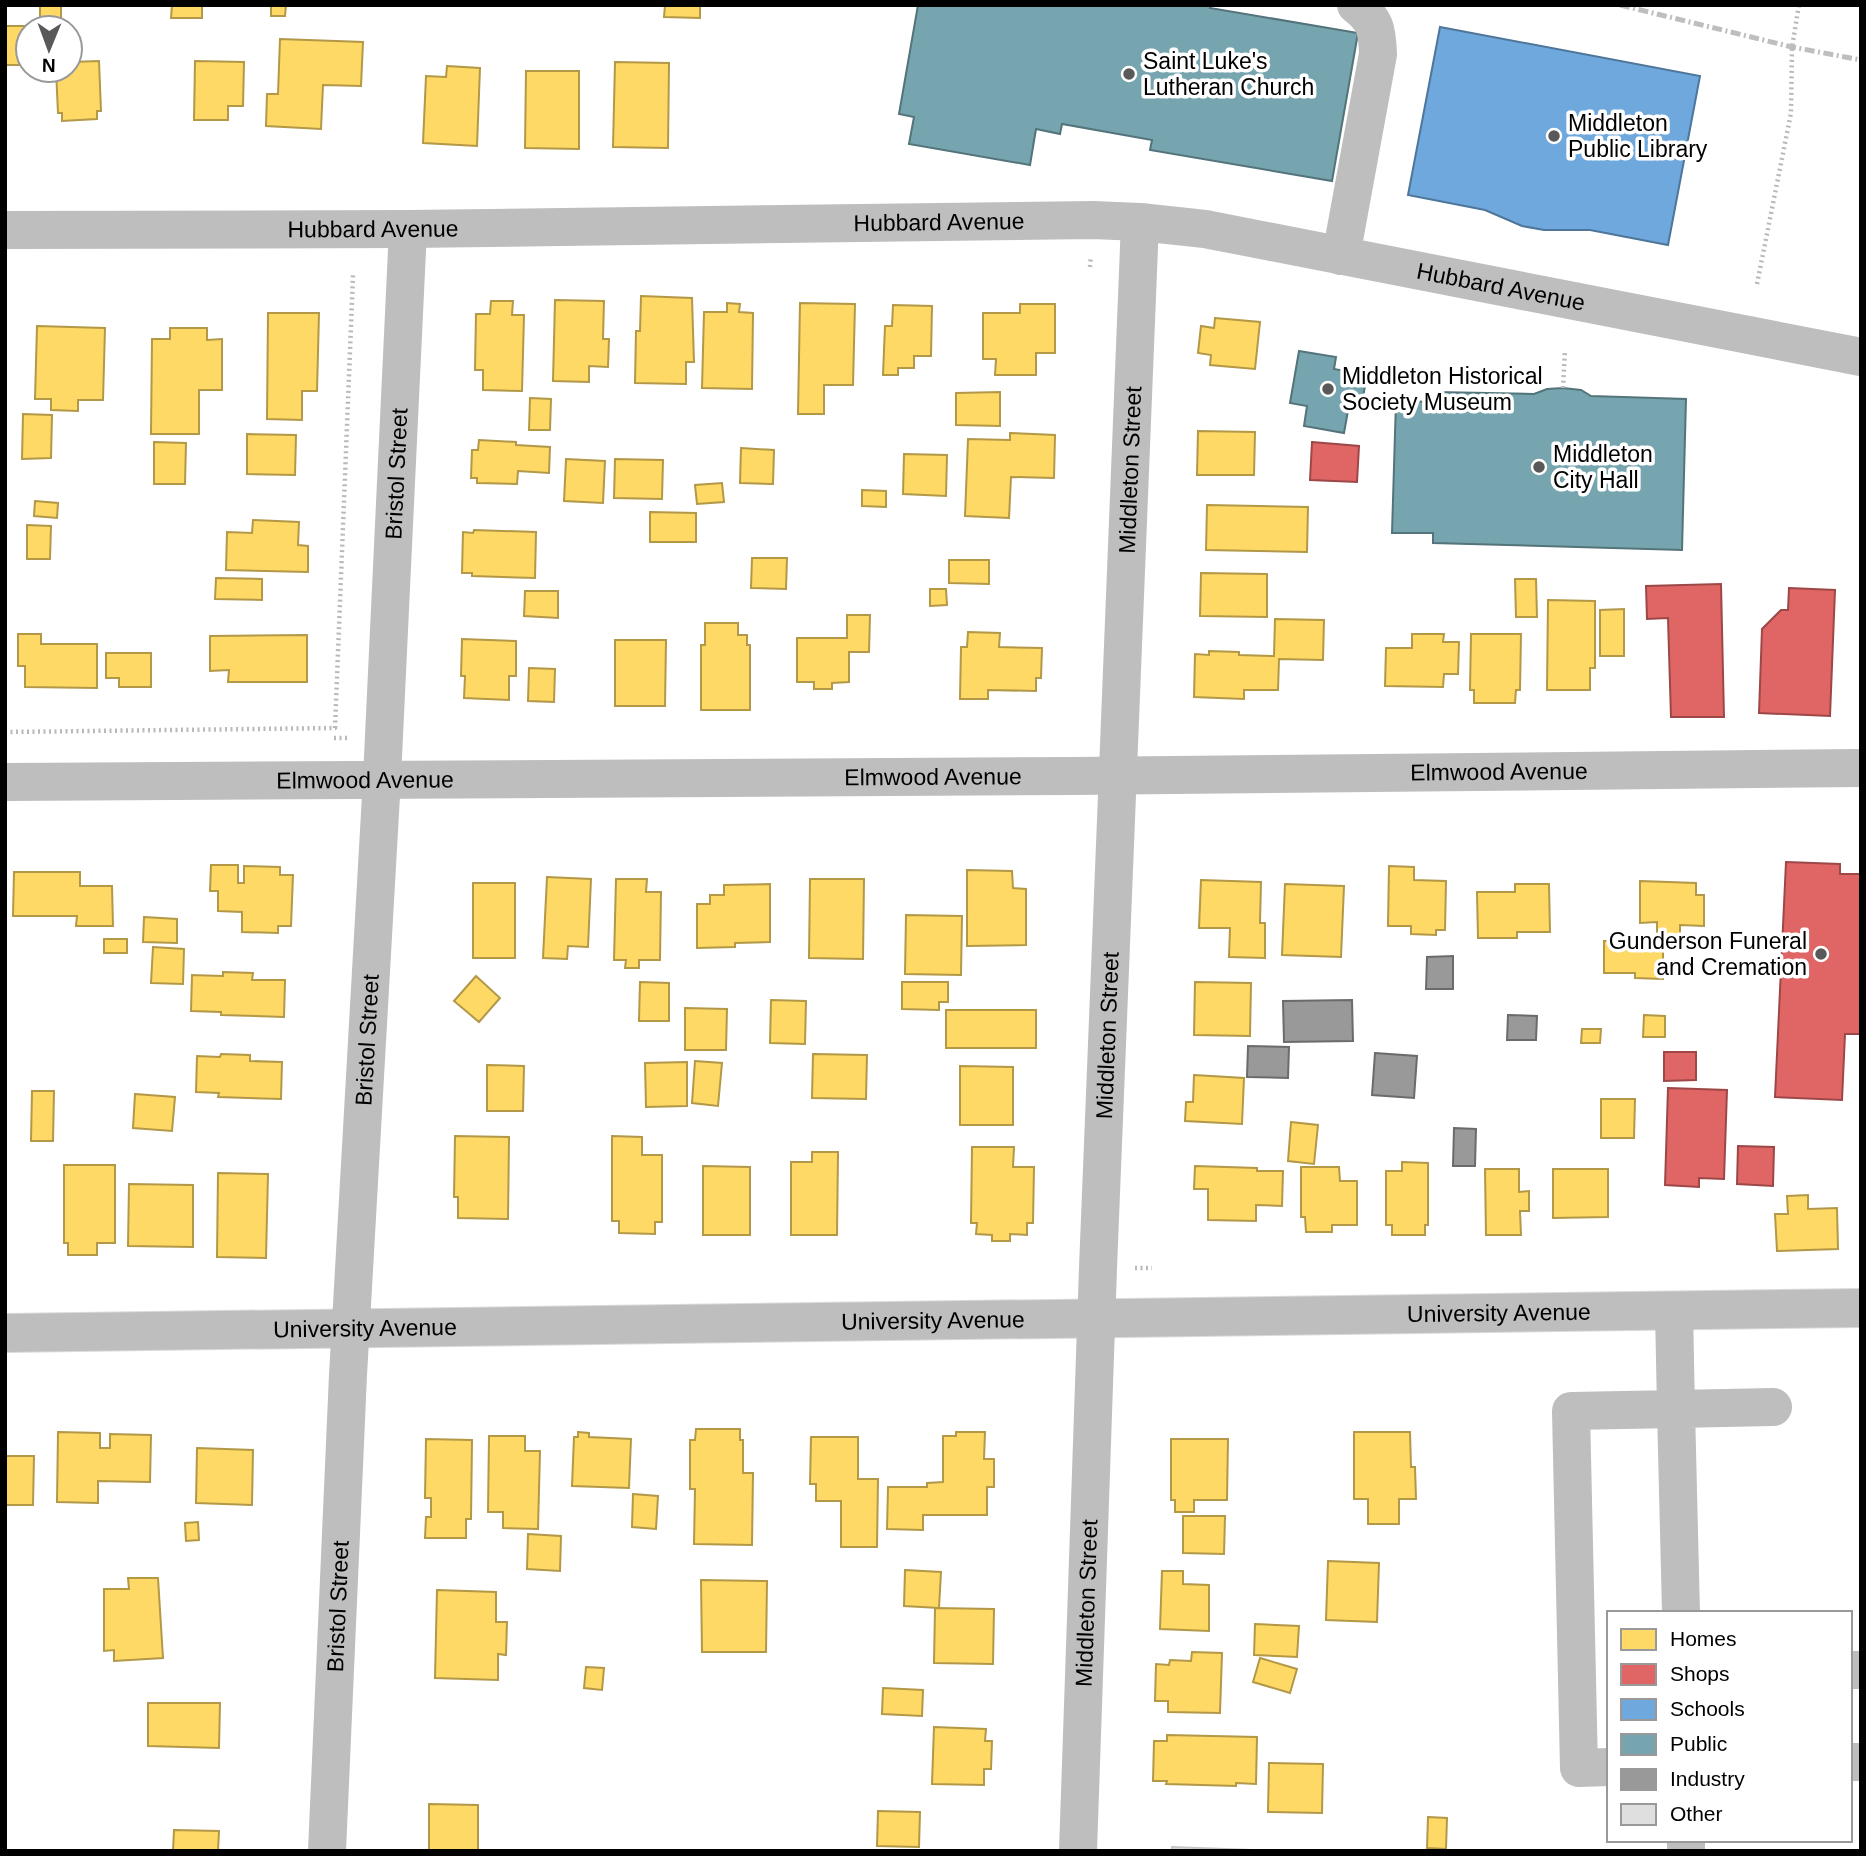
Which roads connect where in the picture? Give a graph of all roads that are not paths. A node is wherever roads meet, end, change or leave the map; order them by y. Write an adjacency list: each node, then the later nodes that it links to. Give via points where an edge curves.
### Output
1 (1356, 5): 5 (street, via 1370,16 1377,30 1378,54)
2 (1140, 222): 3 (street, Hubbard Avenue); 5 (street, Hubbard Avenue, via 1205,229); 8 (street, Middleton Street)
3 (408, 229): 4 (street, Hubbard Avenue); 9 (street, Bristol Street)
4 (5, 230)
5 (1341, 256): 6 (street, Hubbard Avenue)
6 (1861, 357)
7 (1861, 768): 8 (street, Elmwood Avenue)
8 (1117, 776): 9 (street, Elmwood Avenue); 13 (street, Middleton Street)
9 (382, 778): 10 (street, Elmwood Avenue); 14 (street, Bristol Street)
10 (5, 782)
11 (1861, 1308): 12 (street, University Avenue)
12 (1674, 1311): 13 (street, University Avenue); 17 (street)
13 (1097, 1319): 14 (street, University Avenue); 21 (street, Middleton Street)
14 (350, 1329): 15 (street, University Avenue); 20 (street, Bristol Street)
15 (5, 1333)
16 (1773, 1407): 17 (street)
17 (1676, 1409): 18 (street); 19 (street, via 1571,1411 1579,1768)
18 (1681, 1611)
19 (1607, 1767)
20 (327, 1851)
21 (1078, 1851)

